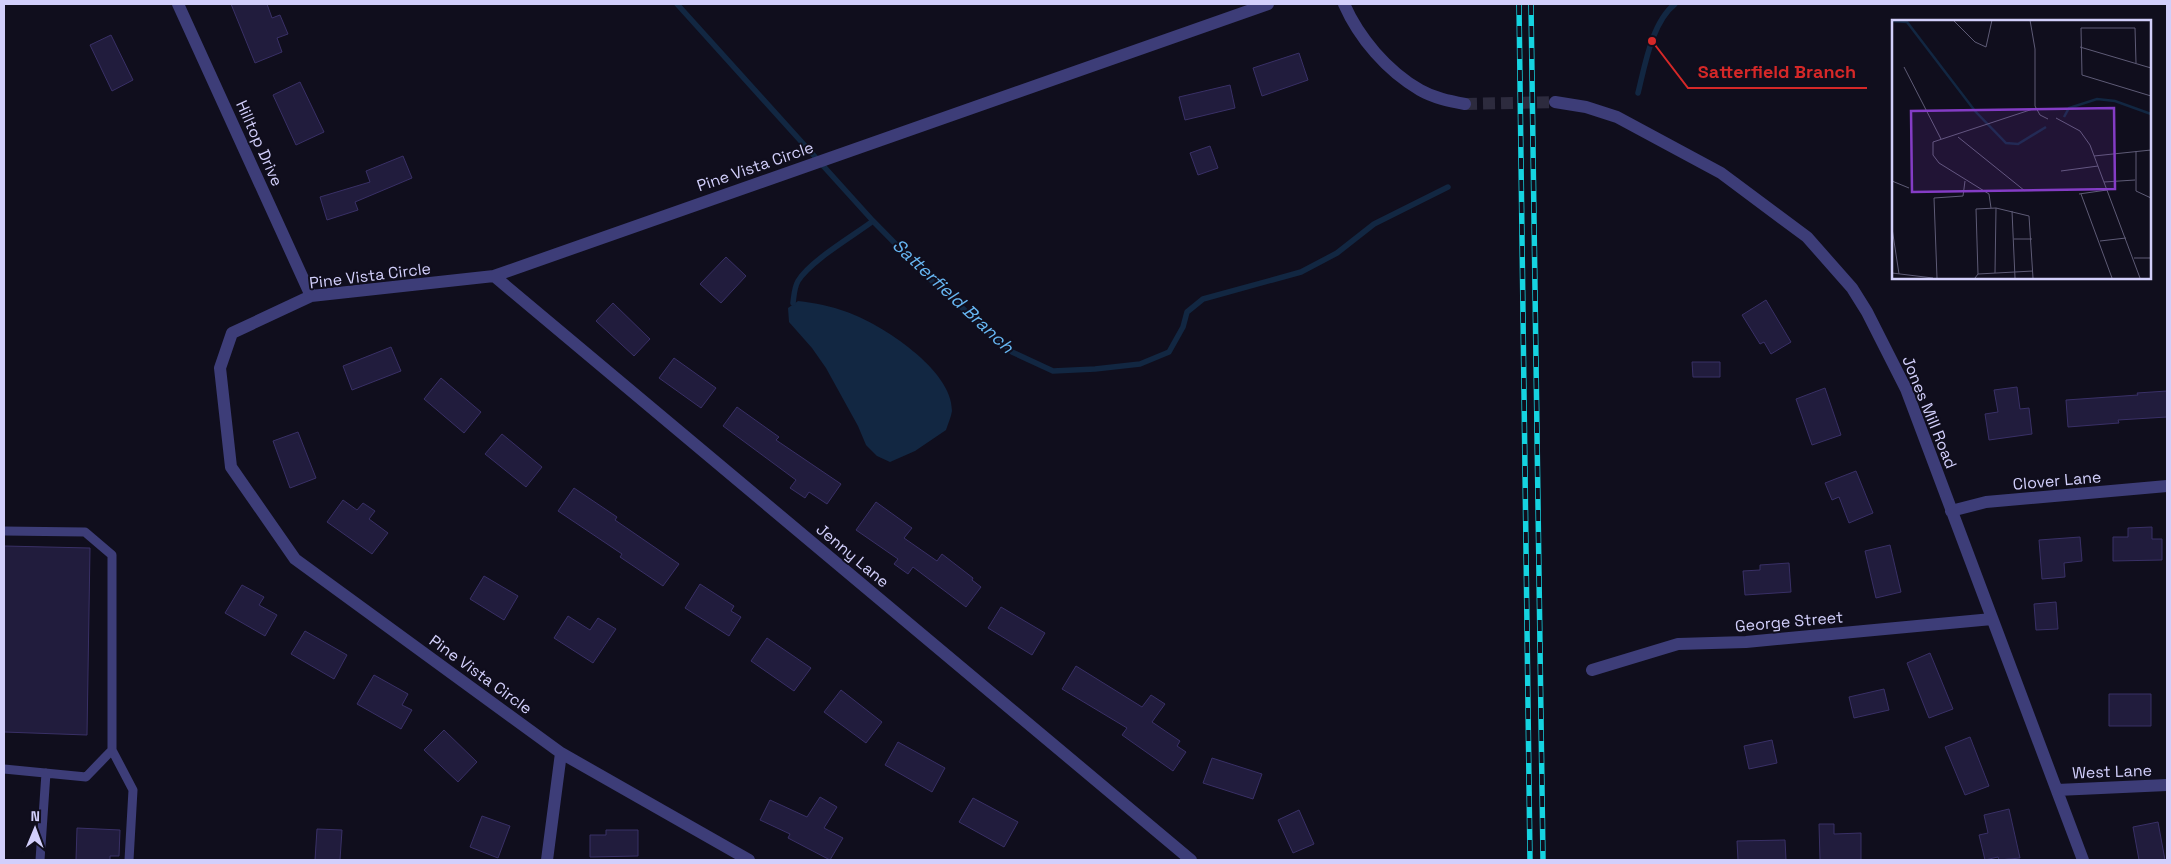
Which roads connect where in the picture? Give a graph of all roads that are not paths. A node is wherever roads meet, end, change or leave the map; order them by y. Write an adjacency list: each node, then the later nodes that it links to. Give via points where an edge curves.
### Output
1 (178, 4): 7 (street, Hilltop Drive)
2 (1268, 4): 6 (street, Pine Vista Circle)
3 (1344, 4): 5 (street, via 1370,46 1408,82 1434,97)
4 (1555, 102): 9 (street, Jones Mill Road, via 1617,117 1721,173 1821,251 1860,300 1906,389)
5 (1465, 104)
6 (494, 276): 7 (street, Pine Vista Circle); 23 (street, Jenny Lane)
7 (311, 296): 14 (street, Pine Vista Circle, via 232,333 220,368 231,467 295,559)
8 (2167, 486): 9 (street, Clover Lane, via 1986,502)
9 (1951, 511): 11 (street, Jones Mill Road)
10 (4, 531): 13 (lane, via 85,532 112,555)
11 (1992, 619): 12 (street, George Street, via 1746,642 1678,644); 18 (street, Jones Mill Road)
12 (1592, 670)
13 (112, 750): 16 (lane, via 86,777); 20 (lane, via 133,790)
14 (561, 753): 21 (street); 22 (street, Pine Vista Circle)
15 (4, 769): 16 (lane)
16 (46, 773): 19 (lane)
17 (2167, 785): 18 (street, West Lane)
18 (2058, 790): 24 (street, Jones Mill Road)
19 (40, 860)
20 (129, 860)
21 (548, 860)
22 (749, 860)
23 (1191, 860)
24 (2083, 860)

